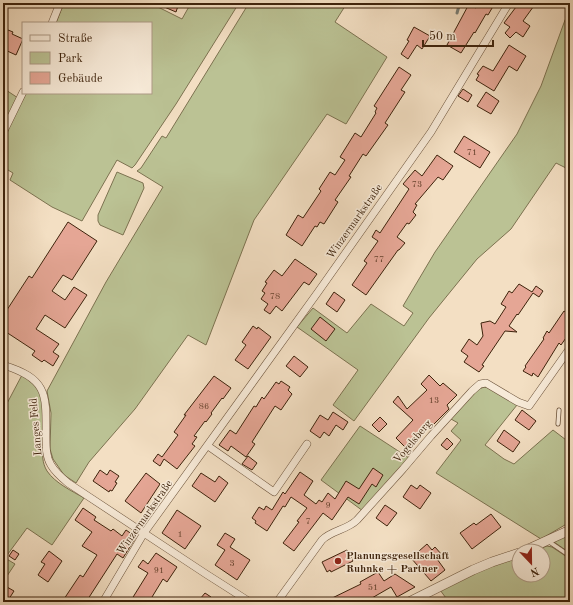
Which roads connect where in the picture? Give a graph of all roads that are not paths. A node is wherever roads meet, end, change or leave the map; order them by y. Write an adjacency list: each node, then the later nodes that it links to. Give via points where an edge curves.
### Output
1 (60, 3): 3 (street)
2 (509, 3): 11 (street, Winzermarkstraße, via 431,132)
3 (52, 22)
4 (22, 94): 5 (street)
5 (3, 133)
6 (570, 348): 20 (street, Vogelsberg, via 529,406 486,383 480,384 357,520 322,540)
7 (3, 365): 13 (street, Langes Feld, via 28,375 41,388 46,406 46,452 54,470 68,483)
8 (559, 410): 9 (lane)
9 (558, 424)
10 (307, 444): 11 (street, via 274,492)
11 (208, 446): 13 (street, Winzermarkstraße)
12 (570, 530): 14 (street)
13 (144, 533): 18 (street, Winzermarkstraße); 19 (street)
14 (548, 541): 15 (street); 17 (lane)
15 (543, 543)
16 (511, 556): 21 (street, via 473,570)
17 (570, 556)
18 (106, 601)
19 (250, 602)
20 (277, 602)
21 (409, 602)

